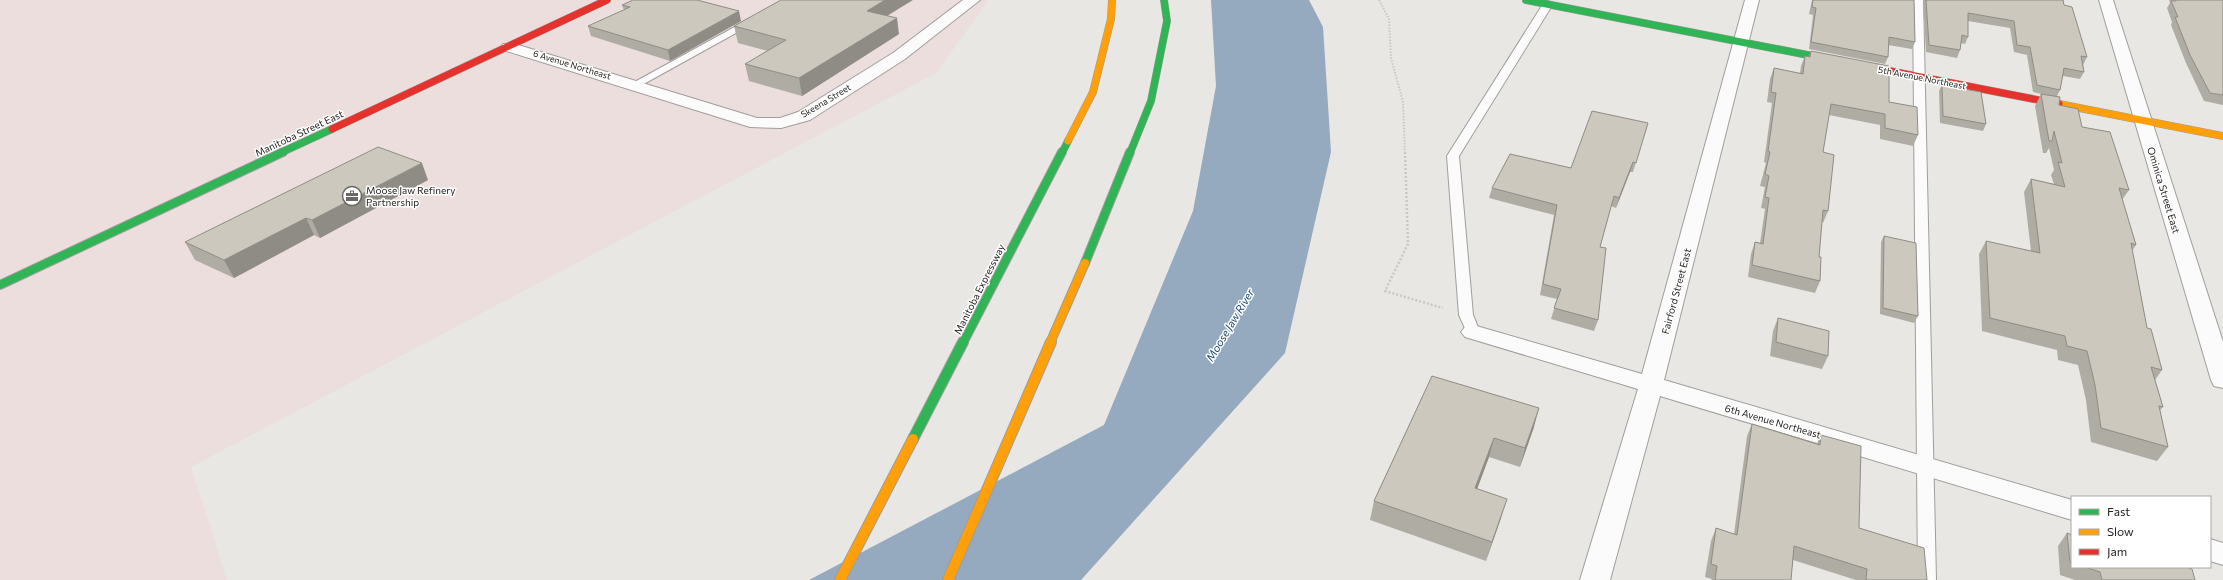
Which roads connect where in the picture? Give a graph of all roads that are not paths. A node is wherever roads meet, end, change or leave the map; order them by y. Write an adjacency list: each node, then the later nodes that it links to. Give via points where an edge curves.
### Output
1 (606, 0): 12 (main road, Manitoba Street East)
2 (973, 0): 14 (street, Skeena Street, via 898,56 804,116 781,123 756,123)
3 (1112, 0): 25 (main road, Manitoba Expressway, via 1111,19 1093,92)
4 (1164, 0): 26 (main road, via 1167,21 1151,101 1106,214)
5 (1526, 0): 9 (main road, 5th Avenue Northeast)
6 (1752, 0): 11 (street, Fairford Street East)
7 (1918, 0): 13 (lane)
8 (2106, 0): 15 (street, Ominica Street East)
9 (1548, 4): 11 (main road, 5th Avenue Northeast); 18 (lane, via 1453,156)
10 (763, 14): 14 (lane)
11 (1741, 42): 13 (main road, 5th Avenue Northeast); 20 (street, Fairford Street East)
12 (509, 46): 14 (street, 6 Avenue Northeast); 17 (main road, Manitoba Street East)
13 (1920, 78): 15 (main road, 5th Avenue Northeast); 21 (lane)
14 (636, 84)
15 (2143, 120): 16 (main road, 5th Avenue Northeast); 19 (street, Ominica Street East)
16 (2223, 136)
17 (0, 285)
18 (1470, 324): 20 (street, 6th Avenue Northeast)
19 (2223, 380)
20 (1651, 385): 21 (street, 6th Avenue Northeast); 27 (street, Fairford Street East)
21 (1924, 466): 22 (street, 6th Avenue Northeast); 28 (lane)
22 (2071, 510)
23 (2211, 550): 24 (street)
24 (2223, 554)
25 (840, 580)
26 (948, 580)
27 (1595, 580)
28 (1927, 580)

